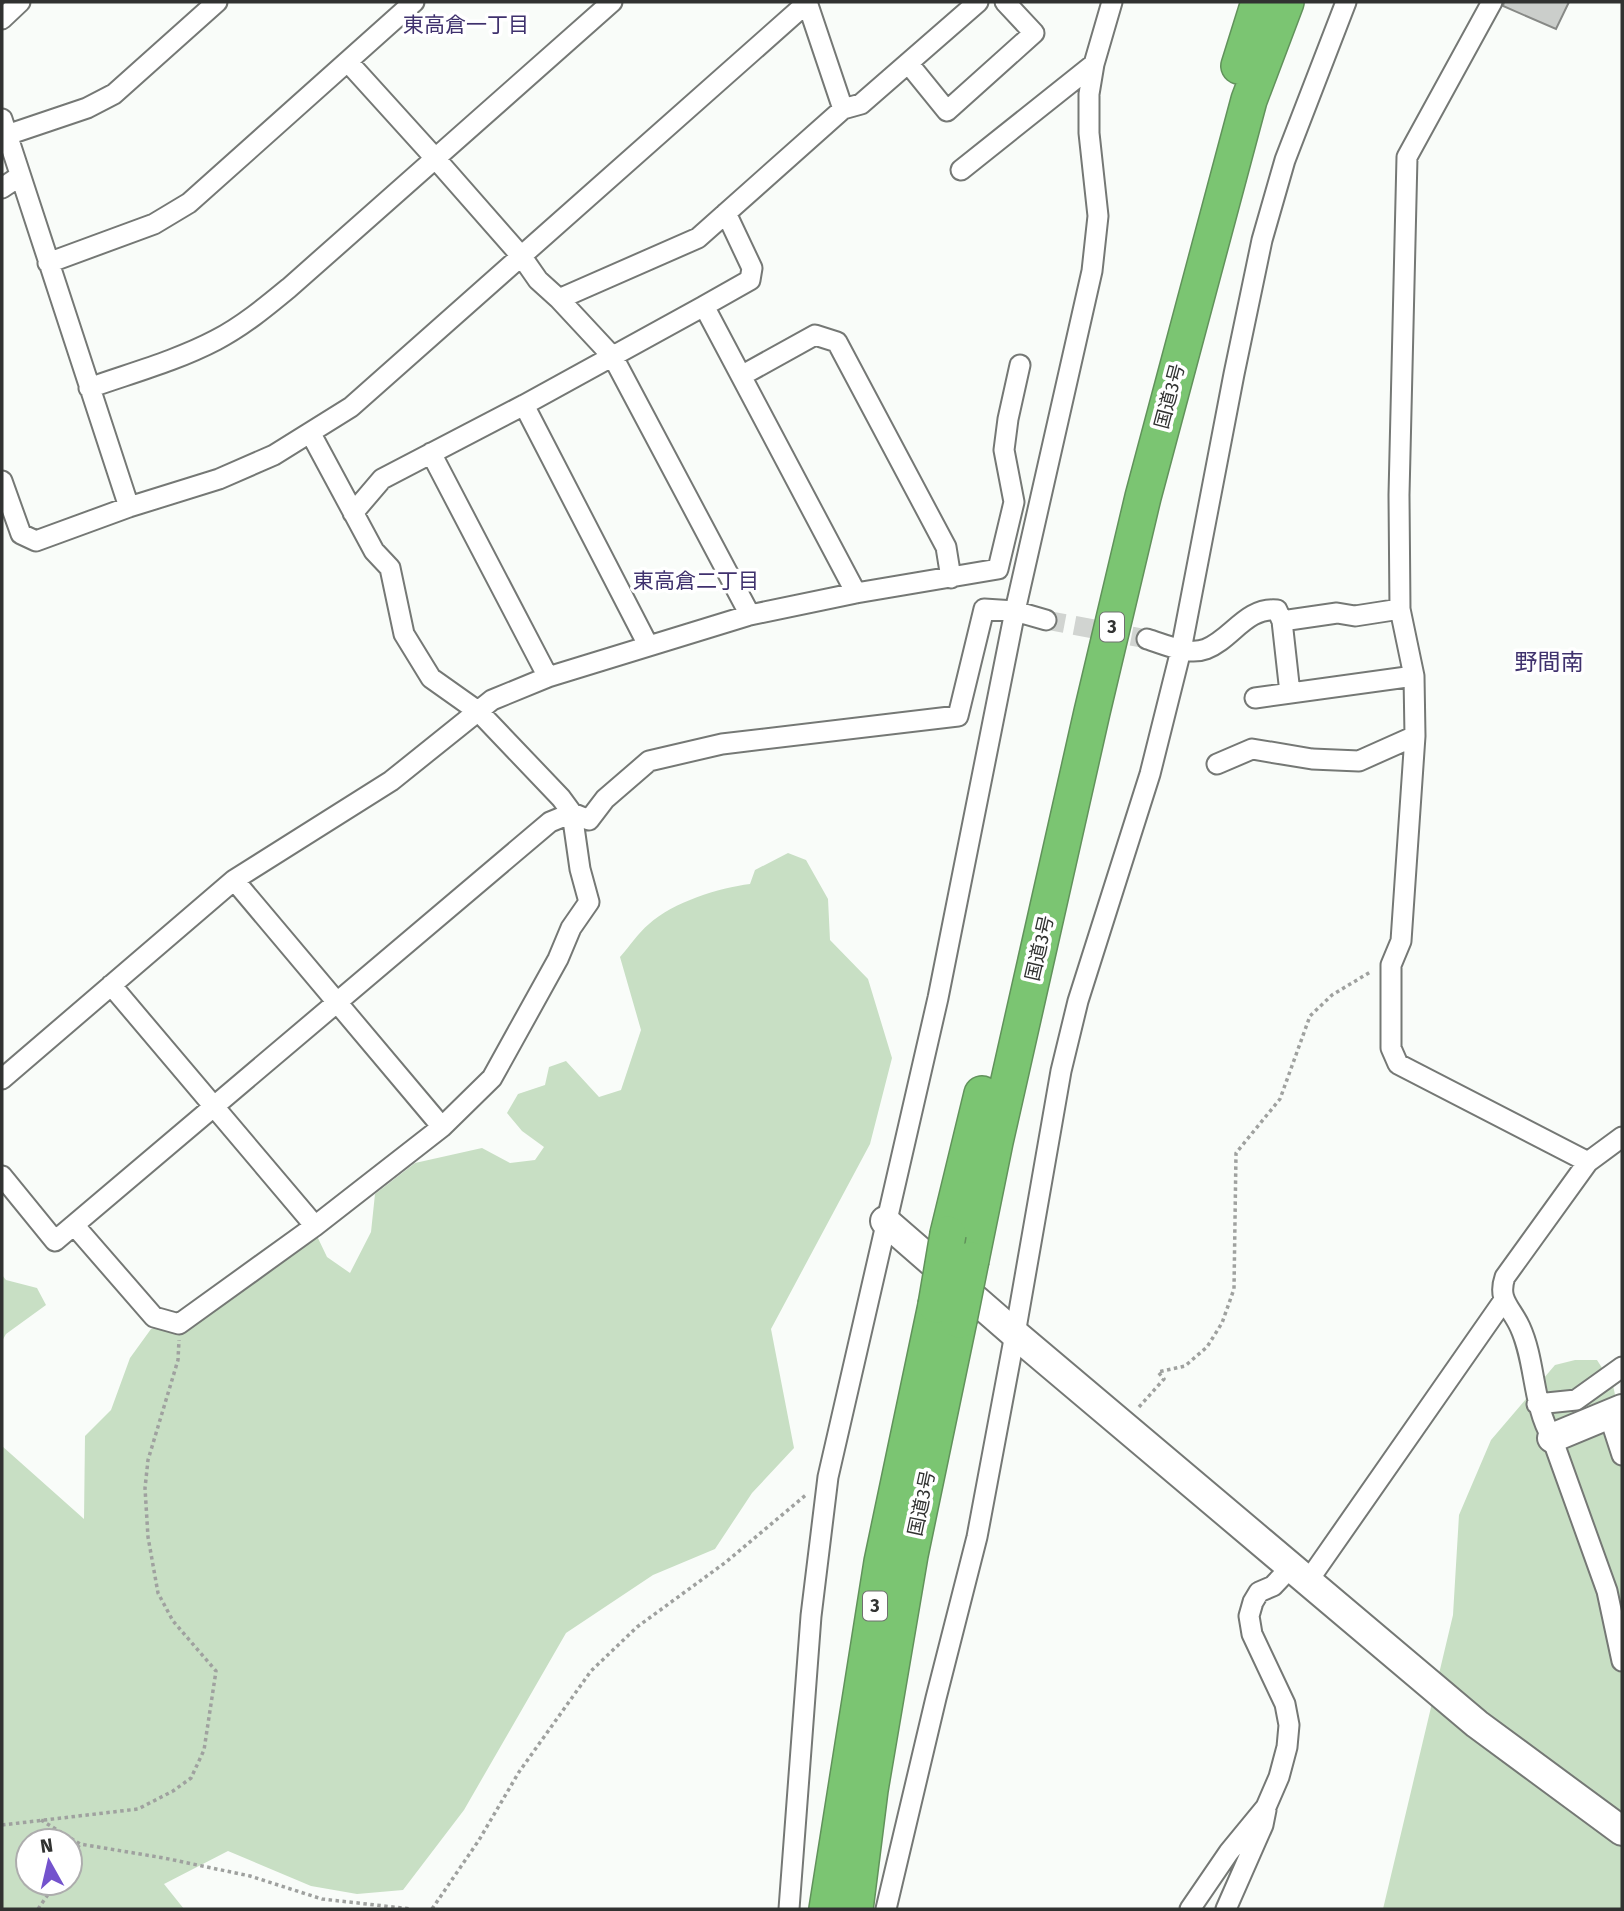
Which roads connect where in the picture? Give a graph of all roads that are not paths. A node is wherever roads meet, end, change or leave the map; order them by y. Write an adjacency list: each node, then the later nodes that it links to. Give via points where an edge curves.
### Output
1 (20, 2): 13 (street)
2 (217, 2): 18 (street, via 114,94 87,108)
3 (414, 2): 14 (street)
4 (612, 2): 19 (street)
5 (807, 2): 17 (street); 24 (street)
6 (978, 2): 15 (street)
7 (1005, 2): 15 (street, via 1034,33 947,111)
8 (1112, 2): 16 (street)
9 (1259, 2): 69 (highway, 国道3号 / 3, bridge, via 1137,423 1097,591 948,1234)
10 (1286, 2): 69 (highway, 国道3号 / 3, bridge, via 1249,100 1146,485 1088,725 971,1260)
11 (1346, 2): 47 (street, via 1285,160 1262,240)
12 (1492, 2): 40 (street, via 1407,157)
13 (2, 19)
14 (348, 62): 19 (street); 25 (street, via 189,203 153,224)
15 (908, 64): 17 (street, via 861,104)
16 (1094, 64): 20 (street); 41 (street, via 1089,132 1098,216 1092,271)
17 (843, 109): 23 (street)
18 (4, 127): 21 (street)
19 (435, 158): 24 (street); 31 (street, via 253,317 176,358)
20 (961, 170)
21 (20, 176): 22 (street); 25 (street)
22 (2, 188)
23 (726, 214): 26 (street, via 698,238); 27 (street, via 752,268 750,280)
24 (522, 257): 26 (street); 33 (street, via 351,407)
25 (48, 263): 31 (street)
26 (559, 299): 28 (street)
27 (704, 306): 28 (street); 30 (street)
28 (612, 358): 32 (street); 42 (street)
29 (1020, 365): 38 (street, via 1004,450 1014,502 998,569)
30 (741, 376): 38 (street, via 815,335 837,342 946,547); 39 (street)
31 (89, 388): 36 (street)
32 (524, 405): 34 (street); 46 (street)
33 (311, 433): 36 (street, via 219,479); 37 (street)
34 (431, 453): 37 (street, via 382,479); 49 (street)
35 (2, 481): 36 (street, via 21,534 36,541)
36 (130, 508)
37 (353, 513): 52 (street, via 374,551 390,568 404,634 431,678)
38 (951, 578): 39 (street)
39 (856, 593): 42 (street)
40 (1400, 609): 44 (street); 48 (street)
41 (1015, 611): 43 (street); 55 (street, via 984,609 958,716 722,744 649,761 605,799 589,820); 65 (street, via 938,998)
42 (750, 615): 46 (street)
43 (1046, 620)
44 (1282, 621): 47 (street, via 1277,610 1265,609 1205,650); 50 (street)
45 (1147, 639): 47 (street)
46 (648, 645): 49 (street)
47 (1181, 650): 70 (street, via 1150,774 1078,1001 1061,1071)
48 (1414, 676): 50 (street); 53 (street)
49 (548, 677): 52 (street, via 492,699)
50 (1290, 693): 51 (street)
51 (1255, 698)
52 (479, 712): 55 (street); 56 (street, via 391,781)
53 (1415, 736): 54 (street, via 1359,761 1252,749); 63 (street, via 1401,941 1391,965 1391,1048 1398,1064)
54 (1217, 764)
55 (572, 813): 58 (street, via 550,822); 61 (street, via 589,902 492,1078)
56 (234, 880): 57 (street); 58 (street)
57 (111, 985): 59 (street); 60 (street)
58 (338, 1001): 60 (street); 61 (street)
59 (2, 1079)
60 (213, 1106): 66 (street); 67 (street)
61 (442, 1127): 67 (street)
62 (1619, 1145): 63 (street)
63 (1588, 1162): 68 (street, via 1505,1277 1500,1289)
64 (2, 1177): 66 (street, via 55,1241)
65 (885, 1222): 70 (street); 80 (street, via 828,1477 811,1616)
66 (75, 1225): 67 (street, via 154,1317 179,1324)
67 (315, 1226)
68 (1504, 1300): 72 (street, via 1524,1336); 76 (street)
69 (947, 1313): 81 (highway, 国道3号 / 3, via 882,1562); 82 (highway, 国道3号 / 3)
70 (1016, 1334): 76 (street); 83 (street, via 977,1536)
71 (1622, 1367): 72 (street, via 1576,1400)
72 (1537, 1404): 74 (street)
73 (1616, 1412): 74 (street); 75 (street)
74 (1552, 1438): 77 (street, via 1607,1591)
75 (1622, 1455)
76 (1299, 1574): 78 (street, via 1259,1592 1249,1616 1289,1725 1279,1777); 79 (street, via 1477,1724)
77 (1622, 1661)
78 (1266, 1807): 84 (street); 85 (street, via 1263,1825)
79 (1622, 1831)
80 (789, 1909)
81 (827, 1909)
82 (855, 1909)
83 (886, 1909)
84 (1190, 1909)
85 (1226, 1909)

